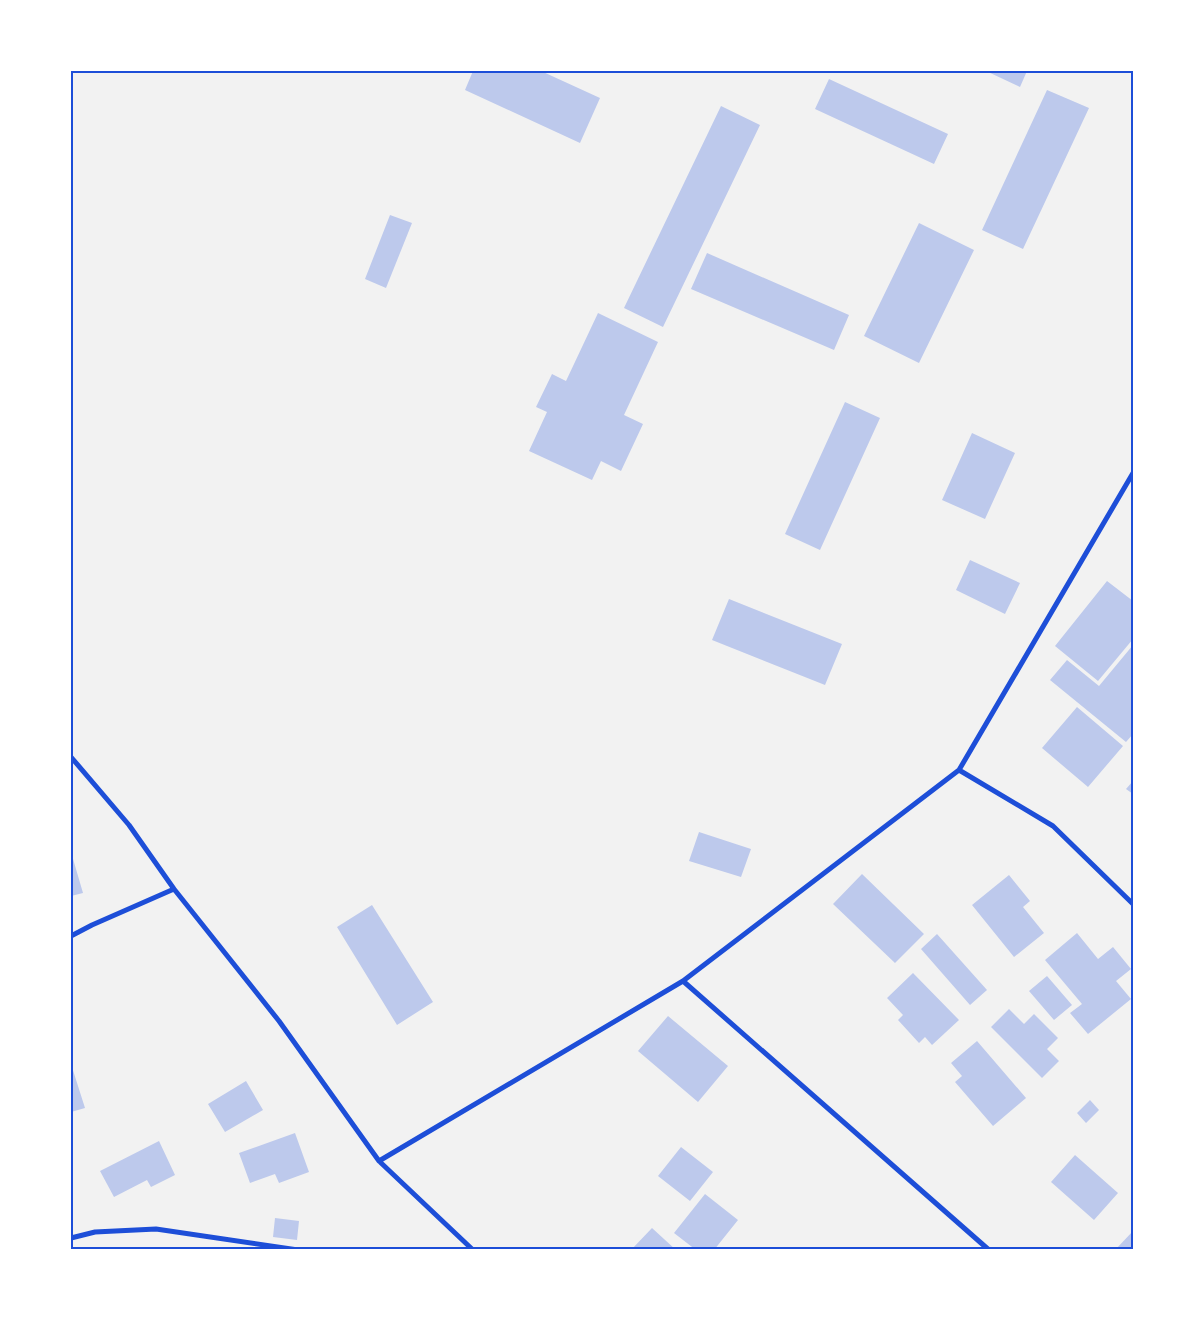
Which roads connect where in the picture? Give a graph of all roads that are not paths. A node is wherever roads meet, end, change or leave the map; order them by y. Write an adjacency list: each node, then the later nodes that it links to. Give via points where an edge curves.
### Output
1 (1133, 473): 3 (street)
2 (71, 757): 4 (street, via 129,825)
3 (959, 770): 5 (street, via 1053,826); 7 (street)
4 (174, 889): 6 (street); 8 (street, via 279,1021)
5 (1133, 904)
6 (71, 936)
7 (684, 981): 8 (street); 12 (street)
8 (379, 1161): 11 (street)
9 (71, 1238): 10 (street, via 95,1232 156,1229)
10 (298, 1250)
11 (473, 1250)
12 (989, 1250)

